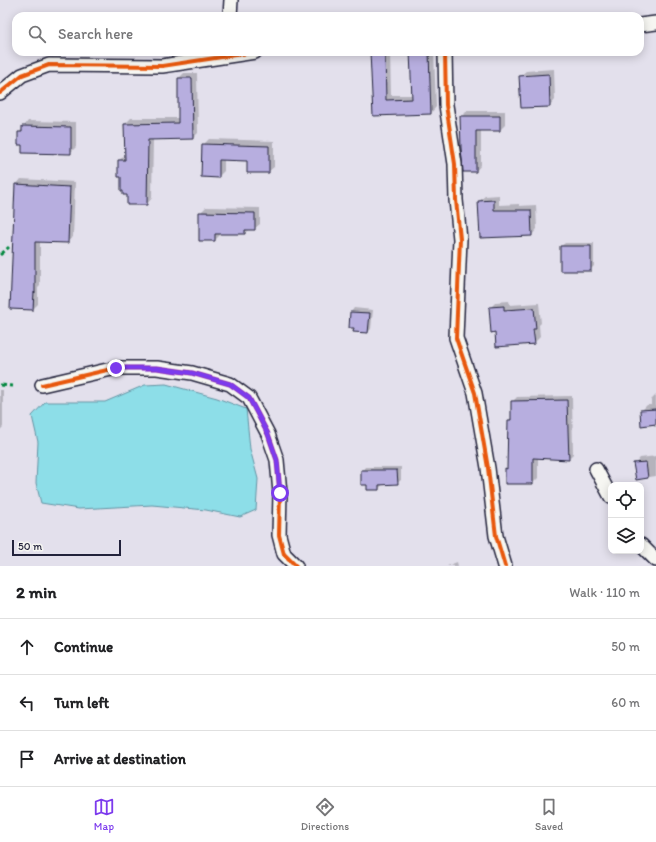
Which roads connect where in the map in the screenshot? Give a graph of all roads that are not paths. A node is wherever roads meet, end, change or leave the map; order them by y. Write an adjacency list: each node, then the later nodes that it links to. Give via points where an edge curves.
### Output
1 (232, 0): 2 (street)
2 (230, 12)
3 (656, 23): 4 (street)
4 (644, 24)
5 (213, 56): 7 (street, via 162,66 49,65 22,75)
6 (445, 56): 14 (street, via 446,105 455,164 460,239 456,338 475,393 496,536)
7 (0, 93)
8 (42, 385): 13 (street, via 116,368 157,368 192,373 230,384 249,398 268,434 277,460 280,493 279,535 284,554)
9 (596, 469): 10 (street)
10 (608, 491)
11 (644, 548): 12 (street)
12 (656, 560)
13 (296, 566)
14 (505, 566)

